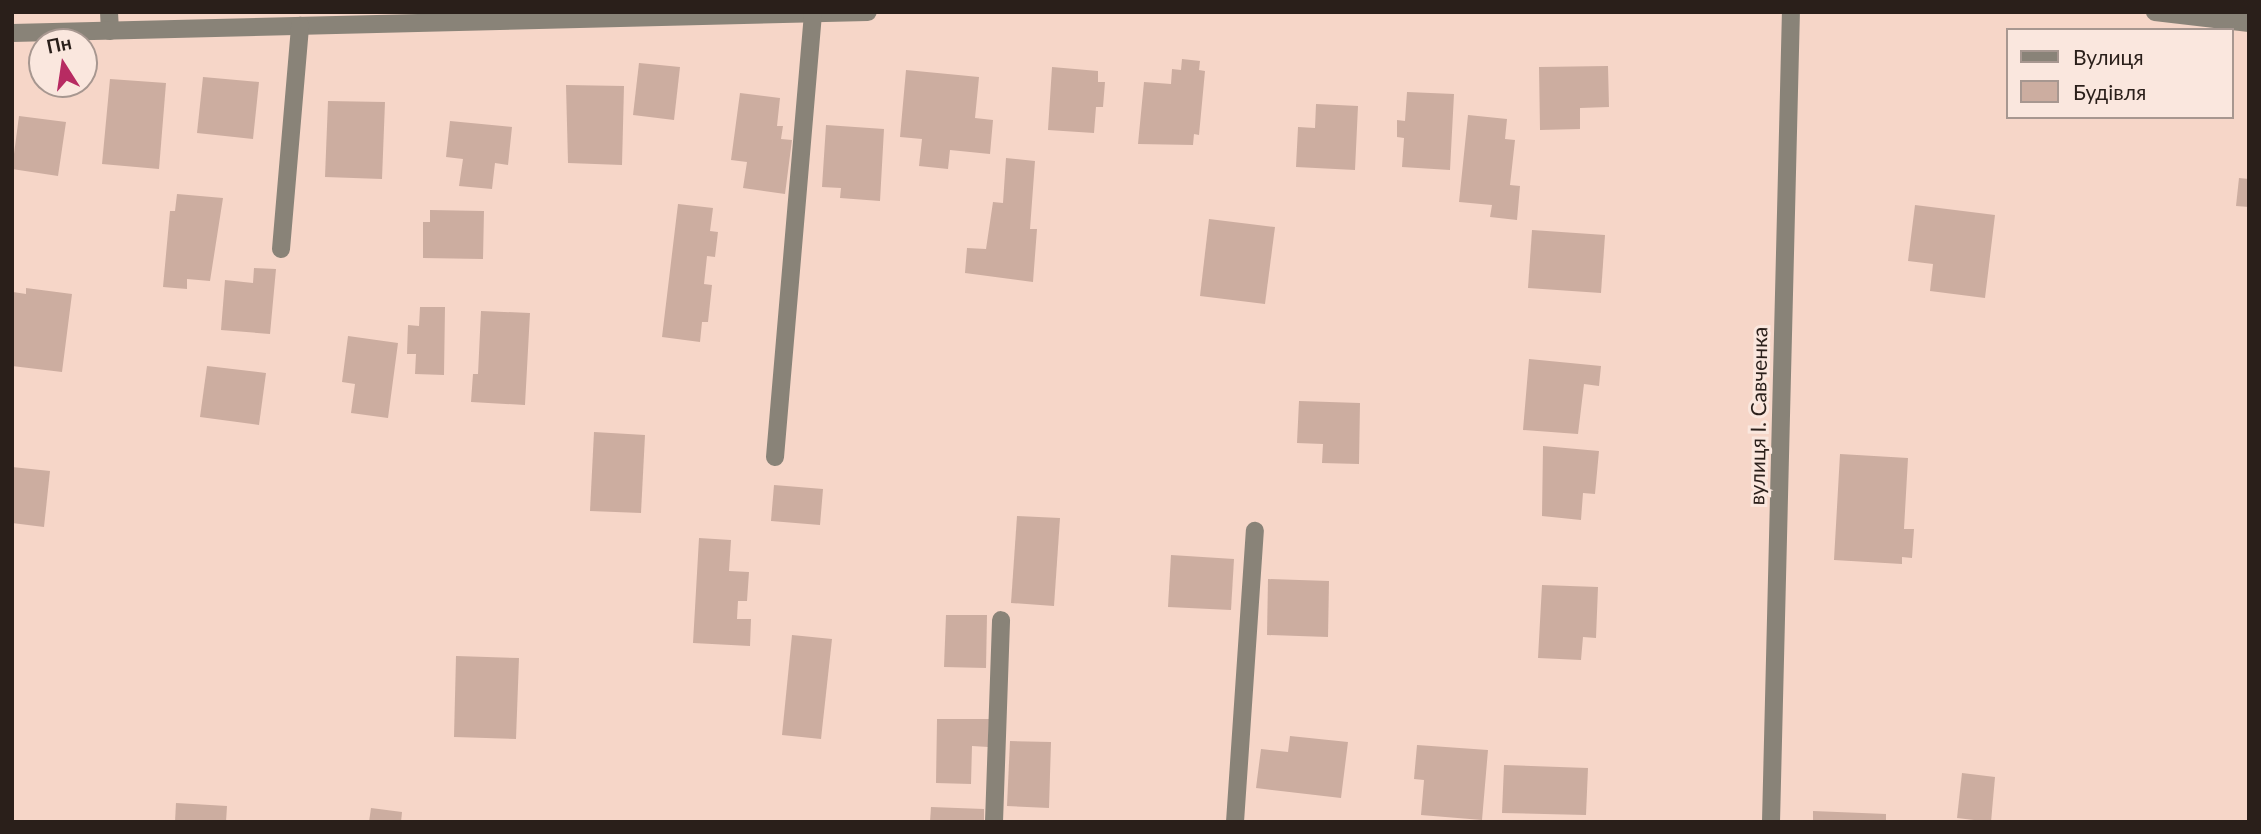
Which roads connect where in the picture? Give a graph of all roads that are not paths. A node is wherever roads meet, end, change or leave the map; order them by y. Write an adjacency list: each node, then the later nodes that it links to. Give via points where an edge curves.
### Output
1 (109, 12): 9 (street)
2 (851, 12): 3 (street); 6 (street)
3 (868, 12)
4 (1791, 12): 17 (street, вулиця І. Савченка)
5 (2155, 12): 7 (street)
6 (813, 13): 8 (street); 12 (street)
7 (2249, 23)
8 (300, 26): 9 (street); 11 (street)
9 (110, 31): 10 (street)
10 (12, 33)
11 (281, 249)
12 (775, 457)
13 (1255, 531): 16 (street)
14 (1001, 620): 15 (street)
15 (994, 822)
16 (1236, 822)
17 (1771, 822)

